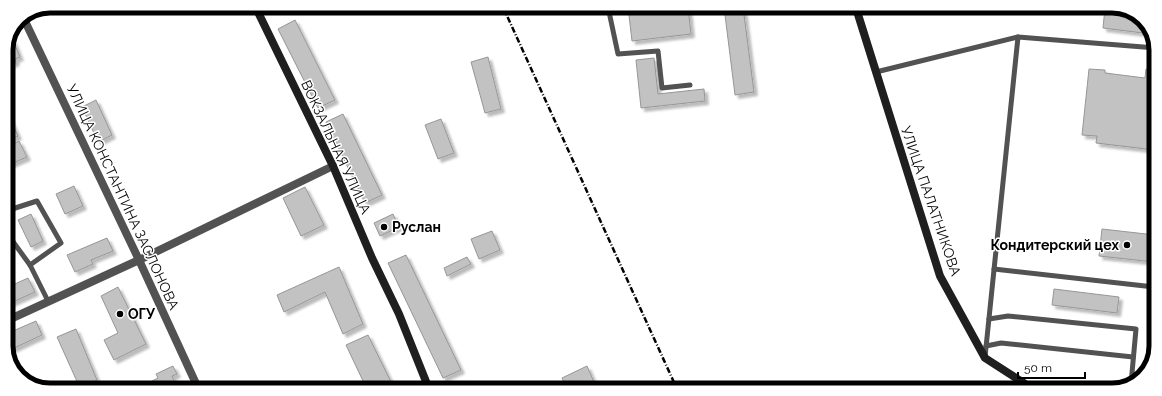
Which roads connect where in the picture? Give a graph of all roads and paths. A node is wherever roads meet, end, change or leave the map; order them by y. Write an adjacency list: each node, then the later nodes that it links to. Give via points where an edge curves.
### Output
1 (258, 13): 9 (street, ВОКЗАЛЬНАЯ УЛИЦА)
2 (609, 13): 8 (lane, via 618,54 658,51 662,88)
3 (858, 13): 7 (street, УЛИЦА ПАЛАТНИКОВА)
4 (26, 22): 12 (street, УЛИЦА КОНСТАНТИНА ЗАСЛОНОВА)
5 (1018, 37): 6 (lane); 7 (lane); 14 (lane)
6 (1149, 47)
7 (876, 72): 20 (street, УЛИЦА ПАЛАТНИКОВА, via 940,276)
8 (690, 85)
9 (333, 166): 12 (street); 24 (street, ВОКЗАЛЬНАЯ УЛИЦА)
10 (13, 209): 13 (lane, via 36,201 61,243)
11 (13, 242): 13 (lane)
12 (139, 260): 16 (street); 23 (street, УЛИЦА КОНСТАНТИНА ЗАСЛОНОВА)
13 (30, 265): 16 (lane)
14 (994, 269): 15 (lane); 18 (lane)
15 (1149, 286)
16 (48, 301): 17 (street)
17 (13, 318)
18 (989, 319): 19 (lane); 21 (lane, via 1008,316 1136,329)
19 (986, 346): 20 (lane); 21 (lane, via 1001,343)
20 (985, 358): 25 (street, УЛИЦА ПАЛАТНИКОВА)
21 (1133, 358): 22 (lane)
22 (1131, 378)
23 (196, 383)
24 (427, 383)
25 (1024, 383)

